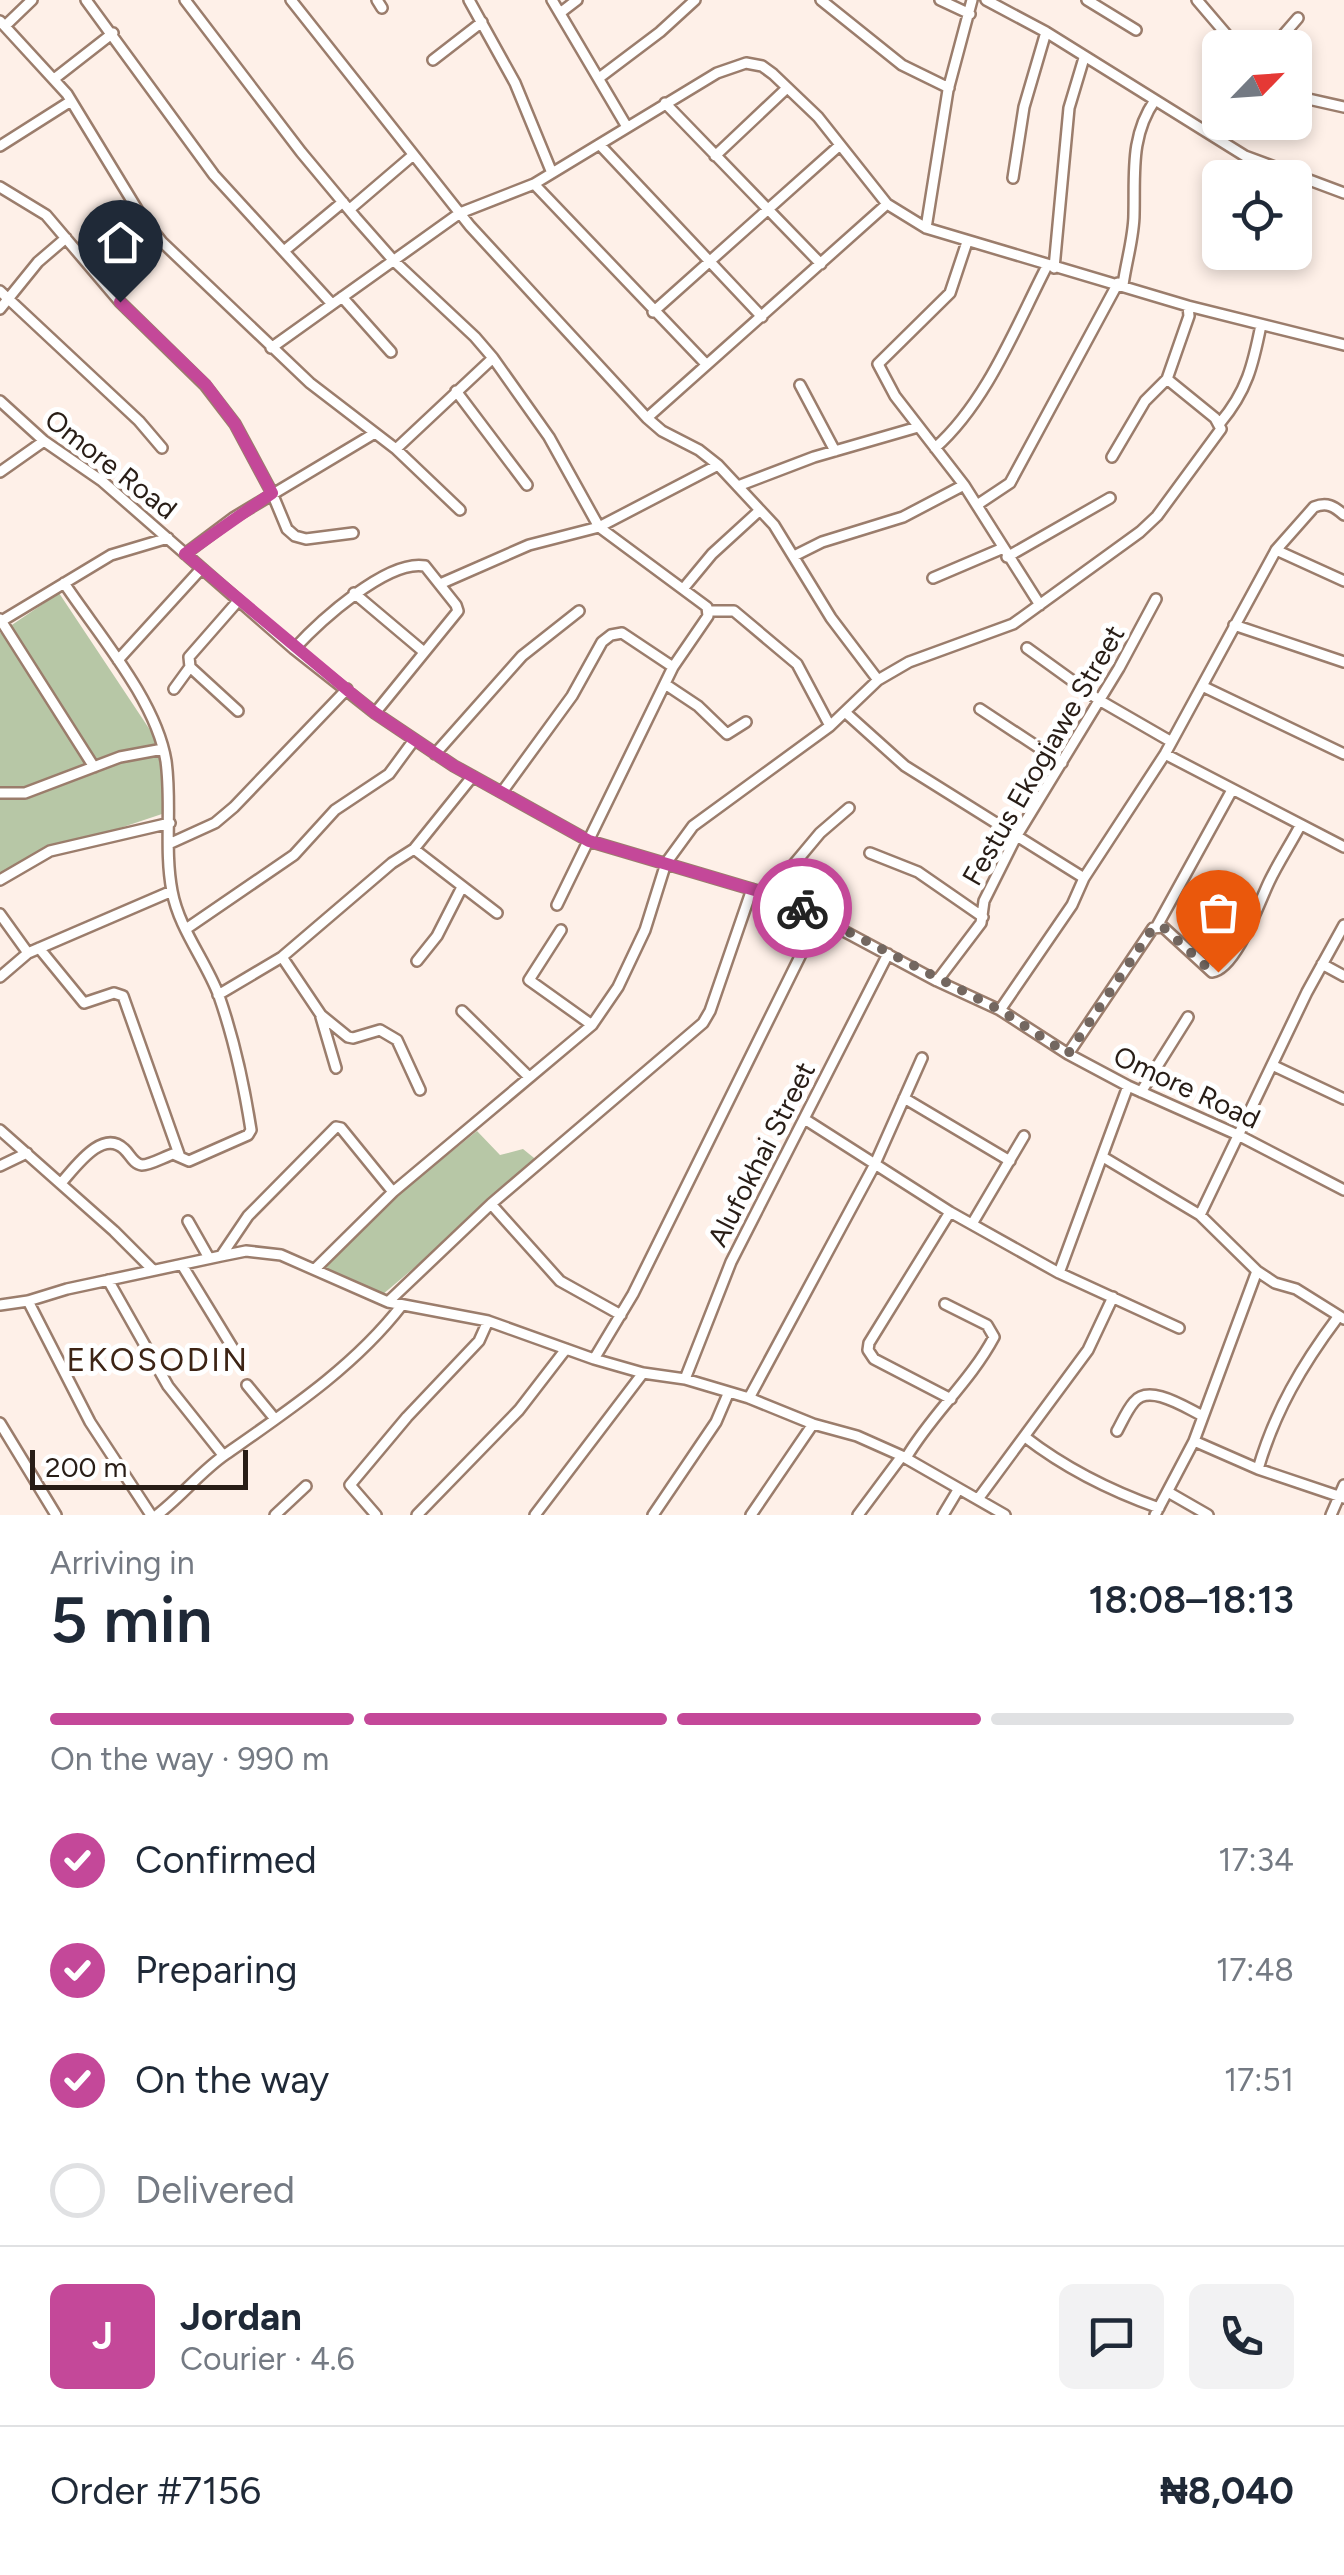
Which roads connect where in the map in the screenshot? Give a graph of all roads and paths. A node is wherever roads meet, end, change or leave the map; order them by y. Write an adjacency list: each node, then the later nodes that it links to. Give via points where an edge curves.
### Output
1 (32, 0): 20 (street)
2 (86, 0): 25 (street)
3 (184, 0): 49 (street)
4 (290, 0): 41 (street)
5 (469, 0): 19 (street)
6 (552, 0): 16 (street)
7 (577, 0): 16 (street)
8 (695, 0): 15 (street)
9 (821, 0): 31 (street, via 902,65)
10 (940, 0): 17 (street)
11 (972, 0): 17 (street)
12 (986, 0): 24 (street)
13 (1087, 0): 21 (street)
14 (1197, 0): 22 (street)
15 (682, 4): 28 (street)
16 (560, 13): 28 (street)
17 (970, 14): 31 (street)
18 (1298, 18): 23 (street)
19 (482, 22): 27 (street); 43 (street)
20 (3, 24): 29 (street)
21 (1136, 30)
22 (1223, 30)
23 (1288, 30)
24 (1046, 32): 26 (street); 44 (street)
25 (113, 33): 29 (street); 55 (street, via 214,176)
26 (1084, 58): 32 (street); 59 (street, via 1069,108)
27 (434, 60)
28 (599, 78): 37 (street)
29 (54, 79): 34 (street)
30 (787, 88): 35 (street, via 762,66 746,63); 39 (street); 42 (street)
31 (949, 88): 52 (street)
32 (1154, 100): 47 (street, via 1245,156); 60 (street, via 1134,157 1134,218)
33 (1312, 100): 36 (street)
34 (71, 101): 40 (street); 71 (street, via 162,242)
35 (665, 103): 37 (street); 42 (street)
36 (1344, 107)
37 (626, 127): 38 (street)
38 (600, 145): 43 (street); 56 (street)
39 (840, 145): 48 (street); 50 (street)
40 (0, 146)
41 (412, 156): 49 (street); 51 (street)
42 (715, 156): 50 (street)
43 (552, 173): 45 (street)
44 (1013, 178)
45 (534, 184): 51 (street); 67 (street)
46 (0, 187): 53 (street, via 46,215)
47 (1344, 193)
48 (887, 204): 52 (street); 58 (street)
49 (346, 206): 55 (street); 57 (street)
50 (766, 209): 56 (street); 58 (street)
51 (460, 213): 57 (street); 79 (street)
52 (926, 228): 54 (street)
53 (66, 238): 63 (street); 94 (street, via 120,302 206,385)
54 (967, 242): 59 (street); 81 (street, via 950,293 878,364)
55 (284, 251): 64 (street)
56 (709, 260): 67 (street); 68 (street)
57 (394, 262): 62 (street); 73 (street)
58 (820, 264): 68 (street)
59 (1051, 267): 60 (street); 85 (street, via 987,380)
60 (1120, 284): 65 (street); 96 (street, via 1010,483)
61 (0, 291): 63 (street)
62 (342, 297): 64 (street); 72 (street)
63 (10, 299): 66 (street); 84 (street)
64 (332, 304): 71 (street)
65 (1188, 306): 69 (street); 75 (street)
66 (0, 309)
67 (653, 312): 74 (street)
68 (762, 316): 74 (street)
69 (1261, 324): 70 (street); 80 (street, via 1240,399)
70 (1344, 346)
71 (271, 348): 82 (street)
72 (391, 352)
73 (493, 358): 77 (street); 100 (street, via 549,436)
74 (706, 363): 79 (street)
75 (1167, 380): 80 (street); 88 (street, via 1145,401)
76 (800, 385): 87 (street)
77 (456, 390): 86 (street); 92 (street)
78 (0, 401): 83 (street, Omore Road)
79 (648, 418): 89 (street)
80 (1220, 423): 116 (street, via 1157,516)
81 (918, 427): 85 (street); 87 (street)
82 (374, 432): 86 (street); 94 (street)
83 (44, 441): 90 (street); 102 (street, Omore Road)
84 (162, 448)
85 (936, 448): 91 (street)
86 (396, 449): 97 (street)
87 (835, 452): 93 (street)
88 (1112, 456)
89 (718, 465): 93 (street); 100 (street)
90 (0, 472)
91 (964, 484): 96 (street); 106 (street, via 903,517)
92 (527, 485)
93 (738, 486): 98 (street)
94 (272, 493): 101 (street, via 295,536); 105 (street)
95 (1110, 498): 104 (street)
96 (976, 505): 104 (street)
97 (460, 510)
98 (759, 510): 106 (street); 112 (street)
99 (1344, 515): 103 (street, via 1334,506 1314,507)
100 (599, 527): 111 (street, via 530,546); 112 (street)
101 (353, 533)
102 (168, 538): 105 (street, Omore Road); 110 (street, via 111,554)
103 (1276, 550): 109 (street); 120 (street)
104 (1004, 553): 108 (street); 116 (street)
105 (185, 554): 107 (street, Omore Road)
106 (794, 556): 128 (street)
107 (202, 569): 115 (street, Omore Road); 124 (street)
108 (933, 578)
109 (1344, 581)
110 (64, 583): 119 (street); 124 (street)
111 (440, 584): 113 (street, via 424,566 412,565); 123 (street, via 458,611)
112 (683, 589): 118 (street)
113 (354, 593): 121 (street); 123 (street)
114 (1156, 599): 133 (street, Festus Ekogiawe Street)
115 (238, 602): 121 (street, Omore Road); 126 (street, via 190,657)
116 (1040, 606): 128 (street, via 1013,624)
117 (579, 611): 143 (street, via 522,656)
118 (708, 611): 127 (street); 139 (street, via 734,611 797,664)
119 (0, 621): 147 (street)
120 (1234, 625): 125 (street); 130 (street)
121 (294, 648): 132 (street, Omore Road)
122 (1028, 648): 133 (street)
123 (424, 652): 136 (street)
124 (118, 660): 142 (street)
125 (1344, 662)
126 (190, 667): 131 (street); 135 (street)
127 (673, 668): 129 (street); 150 (street, via 622,633 611,634)
128 (878, 680): 137 (street)
129 (665, 684): 138 (street, via 727,734); 156 (street)
130 (1202, 686): 141 (street); 145 (street)
131 (174, 689)
132 (347, 689): 136 (street, Omore Road); 157 (street, via 234,807)
133 (1098, 700): 141 (street); 146 (street, Festus Ekogiawe Street)
134 (980, 710): 146 (street)
135 (238, 711)
136 (375, 713): 140 (street, Omore Road)
137 (846, 714): 139 (street); 155 (street, via 905,766)
138 (746, 722)
139 (830, 726): 161 (street, via 692,826)
140 (414, 740): 143 (street, Omore Road); 175 (street, via 389,774 336,810 294,855)
141 (1170, 741): 144 (street)
142 (164, 748): 147 (street); 153 (street)
143 (435, 754): 148 (street, Omore Road)
144 (1164, 754): 149 (street); 162 (street)
145 (1344, 754)
146 (1062, 763): 155 (street, Festus Ekogiawe Street)
147 (94, 767): 151 (street, via 25,793)
148 (472, 777): 150 (street, Omore Road); 159 (street)
149 (1232, 790): 154 (street); 174 (street)
150 (502, 792): 156 (street, Omore Road)
151 (0, 793)
152 (850, 808): 167 (street)
153 (170, 823): 157 (street); 163 (street, via 50,851)
154 (1300, 826): 158 (street); 174 (street, via 1254,920 1218,972)
155 (1016, 837): 162 (street); 171 (street, Festus Ekogiawe Street, via 984,901)
156 (589, 841): 161 (street, Omore Road); 168 (street)
157 (170, 843): 166 (street)
158 (1344, 847)
159 (414, 849): 164 (street); 180 (street)
160 (870, 853): 171 (street, via 918,872)
161 (666, 863): 165 (street, Omore Road); 191 (street, via 645,930)
162 (1084, 878): 187 (street)
163 (0, 880)
164 (461, 888): 169 (street); 181 (street)
165 (752, 890): 167 (street, Omore Road); 215 (street, via 703,1022)
166 (172, 891): 175 (street); 177 (street)
167 (769, 894): 172 (street, Omore Road)
168 (557, 905)
169 (497, 913)
170 (0, 914): 178 (street)
171 (984, 916): 185 (street, Festus Ekogiawe Street)
172 (818, 918): 179 (street, Omore Road); 234 (street)
173 (1344, 925): 182 (street)
174 (1158, 926): 192 (street)
175 (186, 929): 186 (street)
176 (561, 930): 191 (street, via 528,980)
177 (40, 948): 178 (street); 207 (street, via 84,1003 123,996)
178 (28, 953): 184 (street)
179 (888, 954): 185 (street, Omore Road); 202 (street, Alufokhai Street)
180 (282, 957): 186 (street); 189 (street)
181 (417, 961)
182 (1322, 964): 183 (street); 194 (street)
183 (1344, 976)
184 (0, 978)
185 (937, 980): 187 (street, Omore Road)
186 (218, 995): 207 (street, via 251,1130 188,1162)
187 (1000, 1010): 192 (street, Omore Road)
188 (462, 1012): 196 (street)
189 (320, 1015): 195 (street); 198 (street, via 348,1037 388,1032)
190 (1188, 1017): 199 (street)
191 (592, 1025): 196 (street)
192 (1068, 1054): 197 (street, Omore Road)
193 (922, 1058): 200 (street)
194 (1272, 1064): 201 (street); 204 (street)
195 (336, 1068)
196 (529, 1078): 214 (street)
197 (1128, 1086): 199 (street, Omore Road); 208 (street)
198 (420, 1090)
199 (1141, 1092): 204 (street, Omore Road)
200 (904, 1098): 209 (street); 211 (street)
201 (1344, 1099)
202 (806, 1120): 211 (street); 242 (street, Alufokhai Street, via 731,1262)
203 (0, 1130): 206 (street)
204 (1238, 1135): 213 (street, Omore Road); 217 (street)
205 (1024, 1136): 209 (street)
206 (27, 1153): 210 (street); 212 (street)
207 (180, 1157): 212 (street, via 142,1165 123,1147 106,1143)
208 (1102, 1157): 217 (street); 226 (street)
209 (1010, 1161): 219 (street)
210 (0, 1166)
211 (874, 1166): 216 (street); 245 (street)
212 (61, 1182): 224 (street)
213 (1344, 1190)
214 (393, 1192): 220 (street, via 336,1127 248,1216); 223 (street)
215 (491, 1204): 230 (street); 234 (street, via 560,1281)
216 (950, 1212): 219 (street); 246 (street, via 868,1350)
217 (1200, 1215): 225 (street)
218 (188, 1222): 221 (street)
219 (972, 1224): 226 (street)
220 (221, 1256): 221 (street); 223 (street, via 281,1255)
221 (209, 1258): 222 (street)
222 (182, 1265): 224 (street); 239 (street)
223 (316, 1268): 230 (street)
224 (153, 1270): 227 (street)
225 (1256, 1271): 235 (street); 247 (street)
226 (1059, 1272): 228 (street)
227 (108, 1280): 229 (street); 254 (street, via 168,1386)
228 (1113, 1298): 237 (street); 252 (street, via 1088,1350)
229 (28, 1302): 232 (street); 265 (street, via 90,1422)
230 (388, 1302): 233 (street)
231 (945, 1304): 246 (street, via 987,1325 994,1337)
232 (0, 1305)
233 (402, 1305): 236 (street); 248 (street, via 352,1363)
234 (621, 1315): 240 (street)
235 (1341, 1318): 256 (street, via 1301,1366)
236 (488, 1321): 238 (street); 267 (street, via 479,1341 352,1480 351,1488)
237 (1179, 1328)
238 (566, 1349): 240 (street); 268 (street, via 519,1410)
239 (236, 1356)
240 (594, 1359): 241 (street)
241 (642, 1373): 242 (street); 269 (street)
242 (686, 1379): 244 (street)
243 (247, 1384): 248 (street)
244 (728, 1394): 245 (street); 270 (street)
245 (749, 1398): 250 (street)
246 (950, 1399): 255 (street)
247 (1204, 1416): 251 (street, via 1143,1395); 253 (street)
248 (275, 1419): 254 (street)
249 (0, 1423): 264 (street)
250 (813, 1424): 255 (street); 271 (street)
251 (1117, 1431)
252 (1025, 1437): 262 (street); 263 (street)
253 (1194, 1441): 256 (street); 260 (street)
254 (224, 1456): 265 (street)
255 (904, 1457): 259 (street); 272 (street)
256 (1258, 1469): 261 (street)
257 (1344, 1485): 261 (street)
258 (306, 1486): 266 (street)
259 (958, 1490): 262 (street); 273 (street)
260 (1168, 1492): 263 (street); 275 (street)
261 (1341, 1498): 276 (street)
262 (978, 1499): 274 (street)
263 (1157, 1512)
264 (56, 1515)
265 (154, 1515)
266 (274, 1515)
267 (376, 1515)
268 (417, 1515)
269 (535, 1515)
270 (653, 1515)
271 (751, 1515)
272 (858, 1515)
273 (943, 1515)
274 (1005, 1515)
275 (1208, 1515)
276 (1331, 1515)

